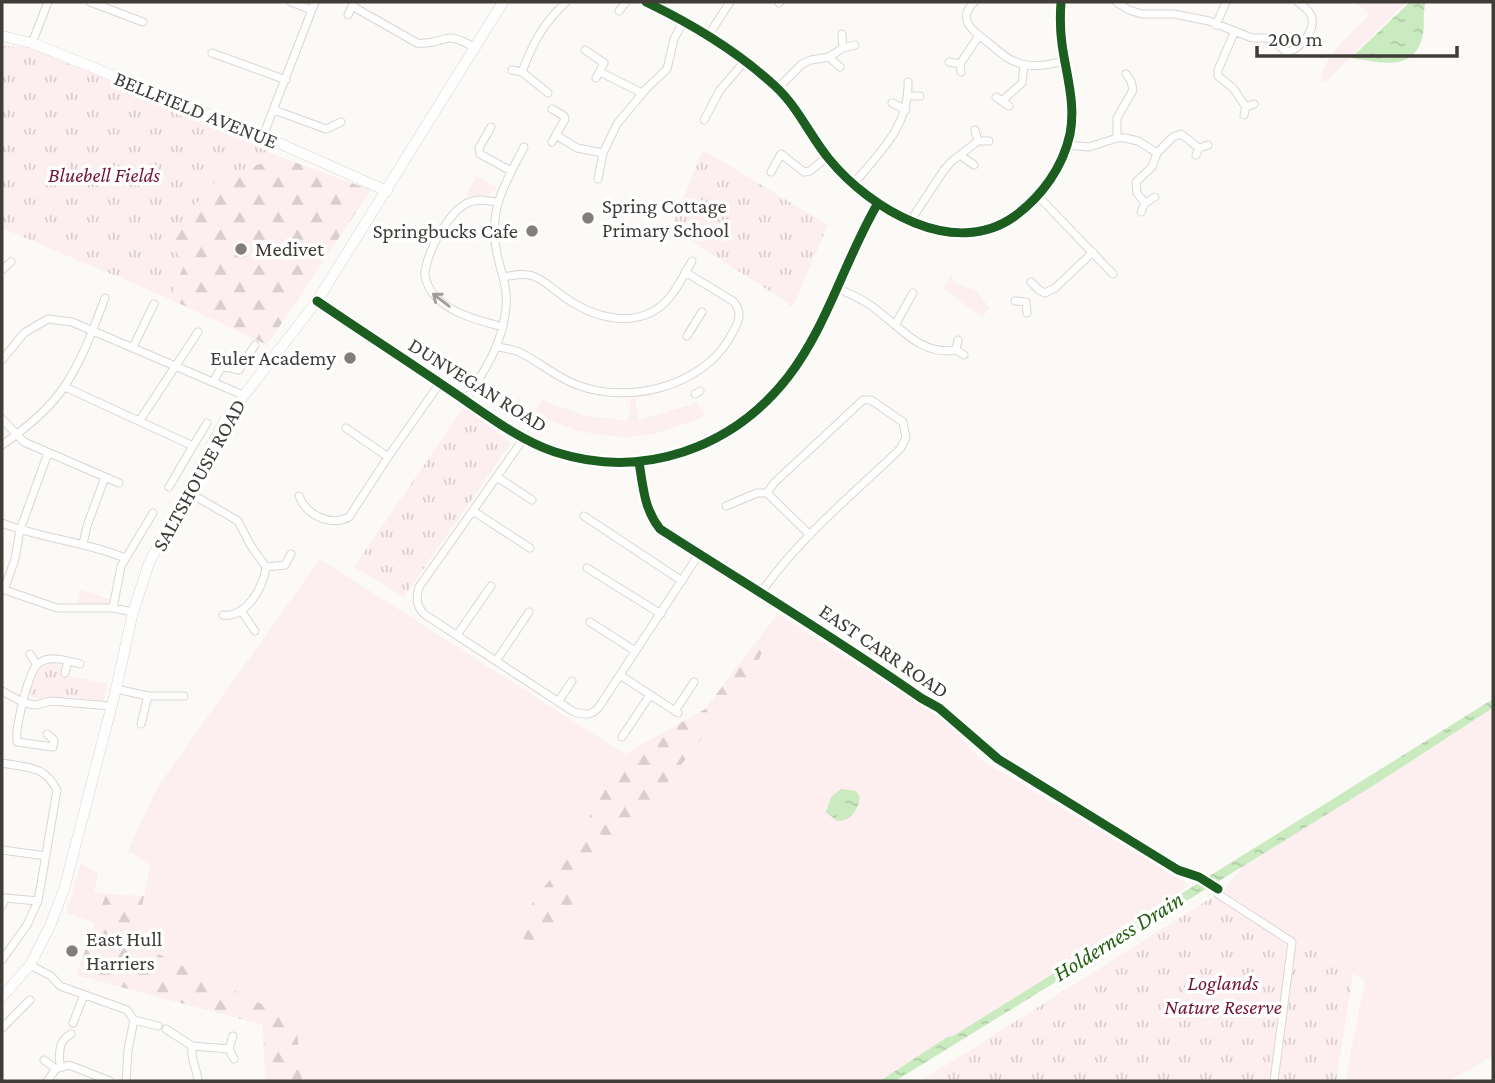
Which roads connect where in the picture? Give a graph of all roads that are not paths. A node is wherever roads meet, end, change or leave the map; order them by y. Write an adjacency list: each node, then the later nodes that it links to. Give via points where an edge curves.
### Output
1 (48, 2): 28 (street)
2 (90, 2): 20 (street)
3 (291, 2): 16 (street)
4 (503, 2): 30 (main road, SALTSHOUSE ROAD)
5 (566, 2): 41 (street, via 534,40)
6 (626, 2): 18 (street)
7 (649, 2): 21 (street)
8 (730, 2): 26 (street)
9 (974, 2): 27 (street, via 967,17)
10 (1060, 2): 36 (street)
11 (1116, 2): 17 (street)
12 (1134, 2): 17 (street)
13 (1226, 2): 22 (street)
14 (1298, 2): 23 (street, via 1310,14 1312,26 1295,50 1287,52 1268,38)
15 (353, 4): 19 (street); 30 (street, via 417,43 450,36)
16 (314, 6): 43 (street)
17 (1129, 10): 22 (street, via 1174,14)
18 (619, 11)
19 (348, 15)
20 (143, 22)
21 (683, 22): 26 (street); 47 (street, via 667,69)
22 (1216, 25): 23 (street)
23 (1234, 33): 53 (street, via 1218,76)
24 (842, 34): 31 (street)
25 (2, 36): 28 (main road, BELLFIELD AVENUE)
26 (708, 36): 35 (street)
27 (978, 37): 37 (street, via 960,68); 38 (street, via 1008,60)
28 (32, 43): 60 (main road, BELLFIELD AVENUE)
29 (855, 45): 31 (street)
30 (475, 48): 76 (main road, SALTSHOUSE ROAD)
31 (843, 48): 34 (street)
32 (586, 50): 47 (street, via 604,63 598,75)
33 (212, 53): 43 (street)
34 (830, 57): 39 (street); 45 (street, via 802,64)
35 (745, 61): 45 (street); 56 (street, via 720,90)
36 (1065, 61): 38 (street); 64 (street, via 1073,119)
37 (948, 62)
38 (1024, 65): 50 (street, via 1023,83)
39 (841, 67)
40 (512, 70): 41 (street)
41 (522, 72): 46 (street)
42 (1126, 74): 61 (street, via 1137,90 1117,118)
43 (286, 80): 54 (street)
44 (908, 82): 48 (street)
45 (778, 88): 70 (street)
46 (548, 93)
47 (642, 93): 67 (street, via 617,124)
48 (909, 96): 49 (street); 55 (street)
49 (920, 96)
50 (1003, 101)
51 (892, 103): 55 (street)
52 (552, 108): 67 (street, via 565,116 554,139)
53 (1248, 109)
54 (274, 110): 57 (street, via 326,129); 60 (street)
55 (906, 110): 75 (street)
56 (704, 120)
57 (341, 122)
58 (491, 127): 72 (street, via 477,156)
59 (975, 130): 62 (street)
60 (263, 136): 76 (main road, BELLFIELD AVENUE)
61 (1117, 138): 64 (street, via 1089,147); 68 (street, via 1138,141)
62 (978, 141): 63 (street); 69 (street)
63 (989, 141)
64 (1068, 145): 77 (street)
65 (1208, 145): 68 (street, via 1197,151 1181,134)
66 (511, 149): 72 (street, via 522,151)
67 (603, 153): 74 (street)
68 (1157, 153): 81 (street, via 1152,167 1135,186)
69 (960, 155): 71 (street); 83 (street, via 944,170)
70 (827, 157): 73 (street, via 804,172 781,154); 75 (street)
71 (974, 165)
72 (511, 171): 79 (street)
73 (771, 172)
74 (598, 179)
75 (854, 183): 80 (street)
76 (387, 191): 96 (main road, SALTSHOUSE ROAD)
77 (1038, 196): 83 (street, via 984,232 947,232); 84 (street)
78 (1155, 197): 81 (street)
79 (497, 202): 90 (street, via 494,236); 103 (street, one-way to 79, via 444,303 430,290 425,275 445,224 469,202)
80 (878, 203): 83 (street); 92 (street, DUNVEGAN ROAD)
81 (1145, 203): 82 (street)
82 (1141, 212)
83 (911, 220)
84 (1093, 252): 89 (street); 93 (street, via 1055,288 1045,293)
85 (692, 261): 88 (street)
86 (11, 262): 87 (street)
87 (2, 270)
88 (685, 272): 90 (street, via 662,305 644,316 623,319 592,313 530,274); 109 (street, via 733,301 741,315 712,362 683,379 653,390 617,393 582,387 519,352)
89 (1113, 274)
90 (504, 277): 103 (street, via 507,305)
91 (1031, 282): 93 (street)
92 (838, 288): 102 (street, via 867,302); 130 (street, DUNVEGAN ROAD, via 789,376 750,416 696,449)
93 (1039, 290): 98 (street)
94 (913, 293): 102 (street)
95 (105, 298): 104 (street)
96 (317, 301): 116 (street, DUNVEGAN ROAD); 118 (main road, SALTSHOUSE ROAD)
97 (1015, 301): 98 (street)
98 (1026, 302): 101 (street)
99 (154, 304): 110 (street)
100 (702, 312): 106 (street)
101 (1027, 313)
102 (895, 325): 111 (street, via 929,349)
103 (503, 327): 109 (street)
104 (93, 330): 110 (street); 113 (street, via 48,319 24,333); 117 (street)
105 (198, 332): 114 (street)
106 (687, 336)
107 (958, 340): 111 (street)
108 (255, 345): 115 (street, via 239,370 222,366)
109 (498, 346): 119 (street)
110 (133, 347): 114 (street)
111 (956, 350): 112 (street)
112 (964, 355)
113 (2, 360)
114 (176, 366): 115 (street); 121 (street)
115 (213, 382): 118 (street)
116 (440, 383): 119 (street, DUNVEGAN ROAD); 129 (street)
117 (65, 387): 121 (street); 124 (street)
118 (243, 395): 135 (main road, SALTSHOUSE ROAD)
119 (466, 400): 125 (street, DUNVEGAN ROAD)
120 (2, 419): 124 (street)
121 (140, 420): 127 (street)
122 (207, 423): 127 (street)
123 (346, 428): 129 (street)
124 (16, 435): 126 (street); 128 (street)
125 (524, 438): 130 (street, DUNVEGAN ROAD, via 579,457); 132 (street)
126 (2, 445)
127 (193, 446): 134 (street)
128 (48, 453): 131 (street); 144 (street)
129 (388, 457): 137 (street, via 349,517 339,522 325,520 302,504)
130 (639, 461): 149 (street, EAST CARR ROAD, via 650,517 660,529)
131 (106, 477): 133 (street); 146 (street)
132 (497, 477): 138 (street); 140 (street)
133 (119, 483)
134 (169, 487)
135 (188, 492): 151 (street, via 238,521); 158 (main road, SALTSHOUSE ROAD, via 149,563)
136 (767, 493): 139 (street); 145 (street); 145 (street, via 863,400 871,400 901,419 906,432 900,449)
137 (299, 496)
138 (532, 500)
139 (730, 506)
140 (473, 511): 147 (street); 165 (street, via 416,597 424,614)
141 (153, 513): 150 (street)
142 (584, 516): 153 (street)
143 (2, 523): 144 (street)
144 (20, 530): 146 (street); 155 (street)
145 (810, 535): 156 (street)
146 (83, 544): 150 (street)
147 (530, 548)
148 (291, 554): 151 (street, via 285,565)
149 (699, 554): 153 (street); 156 (street, EAST CARR ROAD)
150 (125, 558): 157 (street)
151 (266, 567): 159 (street, via 257,592)
152 (587, 568): 161 (street)
153 (682, 580): 161 (street)
154 (491, 586): 165 (street)
155 (3, 589): 157 (street, via 57,608)
156 (760, 594): 211 (street, EAST CARR ROAD, via 939,708 998,759 1178,870 1199,877 1292,942)
157 (113, 608): 158 (street)
158 (133, 611): 176 (main road, SALTSHOUSE ROAD)
159 (242, 612): 162 (street, via 233,617); 164 (street)
160 (529, 612): 169 (street)
161 (661, 614): 166 (street)
162 (223, 615)
163 (590, 622): 166 (street)
164 (255, 631)
165 (457, 635): 169 (street)
166 (635, 651): 173 (street)
167 (30, 654): 170 (street)
168 (68, 661): 170 (street); 171 (street); 172 (street)
169 (496, 661): 181 (street)
170 (37, 664): 182 (street)
171 (80, 664)
172 (65, 673)
173 (620, 675): 178 (street); 181 (street, via 594,713 574,712)
174 (572, 681): 181 (street)
175 (694, 682): 178 (street, via 677,712)
176 (116, 689): 179 (street); 183 (main road, SALTSHOUSE ROAD)
177 (2, 691): 182 (street)
178 (650, 695): 186 (street)
179 (148, 696): 180 (street); 184 (street)
180 (180, 699)
181 (558, 702)
182 (24, 703): 183 (street); 185 (street, via 17,743 53,747 54,740)
183 (111, 706): 193 (main road, SALTSHOUSE ROAD, via 65,886)
184 (144, 721)
185 (47, 734)
186 (622, 737)
187 (2, 763): 189 (street, via 44,771 57,790)
188 (2, 850): 189 (street)
189 (46, 856): 190 (street)
190 (38, 901): 191 (street, via 5,898); 192 (street)
191 (2, 906)
192 (2, 960)
193 (30, 965): 194 (street, via 60,986); 195 (main road, SALTSHOUSE ROAD)
194 (84, 995): 197 (street, via 130,1007); 198 (street)
195 (2, 997)
196 (30, 1000): 199 (street)
197 (134, 1020): 202 (street, via 162,1027); 209 (street)
198 (73, 1023)
199 (2, 1026)
200 (71, 1034): 206 (street, via 60,1047)
201 (233, 1036): 203 (street)
202 (192, 1046): 203 (street); 210 (street, via 190,1059)
203 (229, 1049): 205 (street)
204 (44, 1060): 206 (street)
205 (235, 1061)
206 (58, 1067): 207 (street); 208 (street, via 69,1065)
207 (47, 1081)
208 (110, 1081)
209 (126, 1081)
210 (198, 1081)
211 (1274, 1081)

